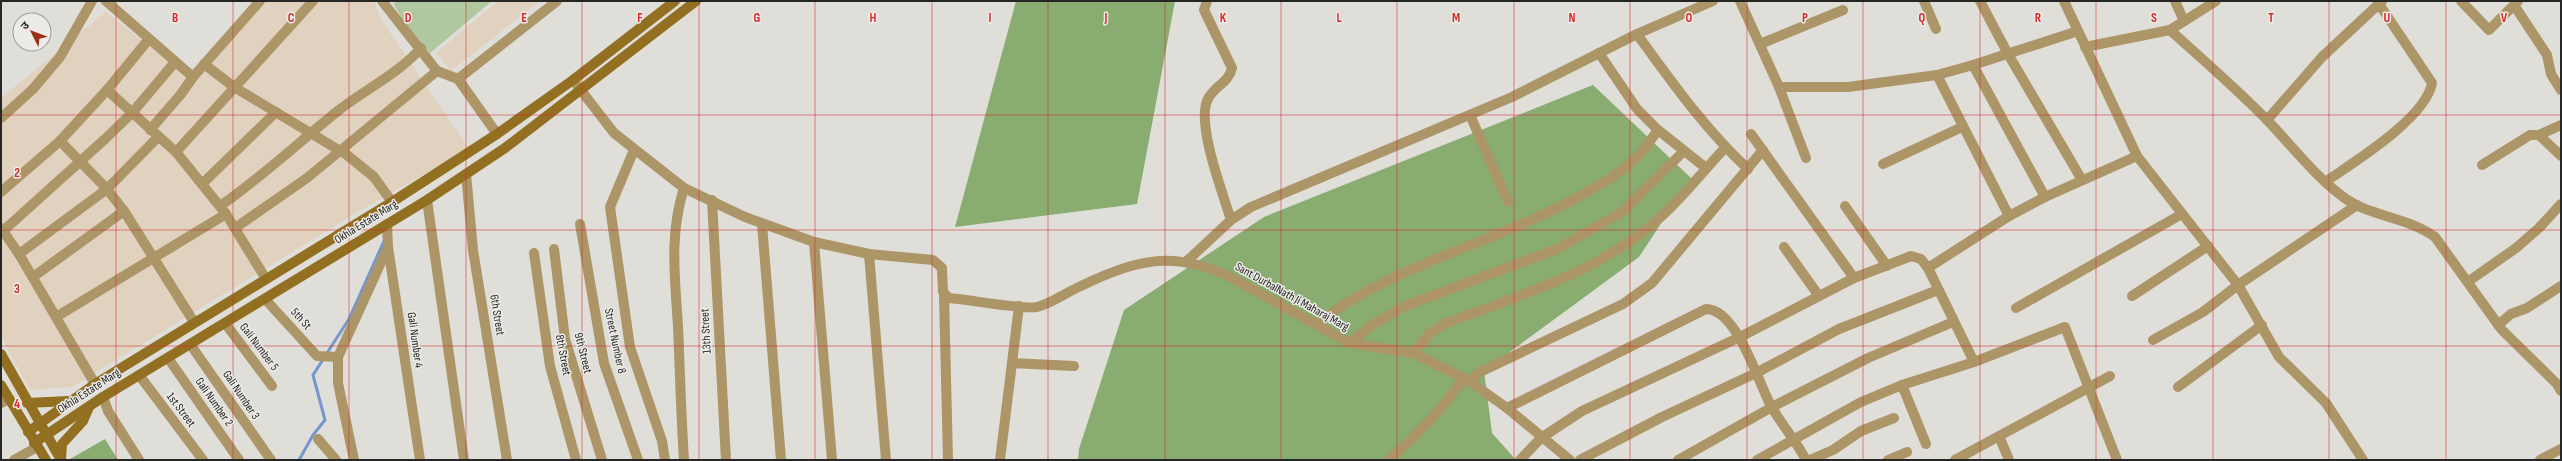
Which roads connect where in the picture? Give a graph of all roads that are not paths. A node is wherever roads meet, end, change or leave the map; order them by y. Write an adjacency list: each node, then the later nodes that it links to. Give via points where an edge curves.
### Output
1 (92, 1): 48 (street, via 60,57 33,89)
2 (106, 1): 26 (street)
3 (260, 1): 33 (street)
4 (314, 1): 40 (street)
5 (382, 1): 29 (street)
6 (557, 1): 38 (street)
7 (675, 1): 39 (main road, Okhla Estate Marg)
8 (696, 1): 44 (main road, Okhla Estate Marg)
9 (1207, 1): 93 (street, via 1204,10 1232,68 1226,80 1211,94 1205,109 1212,159)
10 (1713, 1): 25 (street)
11 (1740, 1): 27 (street)
12 (1924, 1): 22 (street)
13 (1980, 1): 31 (street)
14 (2064, 1): 24 (street)
15 (2175, 1): 21 (street)
16 (2216, 1): 21 (street)
17 (2461, 1): 19 (street, via 2489,30)
18 (2380, 2): 49 (street, via 2322,57); 76 (street, via 2432,82 2431,90 2423,103 2395,132)
19 (2516, 3): 43 (street, via 2547,55 2551,74)
20 (1843, 10): 27 (street)
21 (2184, 21): 23 (street)
22 (1936, 29)
23 (2170, 30): 28 (street); 49 (street)
24 (2078, 31): 28 (street); 31 (street)
25 (1637, 34): 30 (street); 60 (street, via 1688,104)
26 (149, 39): 32 (street); 42 (street)
27 (1760, 44): 41 (street)
28 (2085, 47): 66 (street)
29 (421, 48): 35 (street); 54 (street, via 408,63 340,109)
30 (1599, 53): 47 (street); 53 (street, via 1637,109)
31 (2008, 54): 34 (street); 75 (street)
32 (175, 62): 37 (street); 46 (street)
33 (204, 64): 37 (street); 40 (street)
34 (1974, 65): 36 (street); 81 (street)
35 (437, 71): 38 (street); 63 (street)
36 (1937, 75): 41 (street, via 1848,87); 51 (street)
37 (193, 77): 52 (street)
38 (458, 79): 55 (street)
39 (573, 80): 44 (street); 55 (main road, Okhla Estate Marg)
40 (234, 87): 45 (street); 65 (street)
41 (1780, 87): 68 (street)
42 (107, 90): 46 (street); 59 (street)
43 (2561, 90)
44 (582, 91): 61 (street, via 614,133); 74 (main road, Okhla Estate Marg)
45 (276, 112): 54 (street); 77 (street)
46 (132, 113): 52 (street); 69 (street)
47 (1470, 115): 85 (street); 93 (street, via 1252,207)
48 (1, 118)
49 (2267, 120): 76 (street)
50 (2561, 125): 57 (street)
51 (1962, 127): 70 (street); 92 (street)
52 (150, 130): 58 (street)
53 (1658, 130): 64 (street); 128 (street, via 1638,156 1585,194 1502,233 1377,285 1334,310)
54 (311, 134): 63 (street); 89 (street)
55 (496, 134): 84 (main road, Okhla Estate Marg)
56 (1751, 134): 62 (street)
57 (2539, 135): 67 (street); 71 (street, via 2530,135)
58 (158, 137): 65 (street); 78 (street)
59 (60, 141): 69 (street); 80 (street)
60 (1725, 148): 72 (street); 73 (street)
61 (634, 150): 79 (street); 187 (street, via 610,207 630,347 662,441)
62 (1763, 150): 73 (street); 112 (street)
63 (339, 151): 84 (street, via 374,177); 97 (street, via 307,178)
64 (1684, 151): 72 (street); 133 (street, via 1622,212 1582,235 1551,251 1405,306 1372,325)
65 (176, 152): 77 (street)
66 (2137, 156): 75 (street); 91 (street)
67 (2561, 156)
68 (1806, 158)
69 (80, 161): 78 (street); 98 (street)
70 (1883, 164)
71 (2482, 165)
72 (1706, 168): 135 (street, via 1651,226 1616,252 1548,285 1444,324 1430,333)
73 (1748, 168): 145 (street, via 1669,264 1639,294)
74 (466, 174): 82 (main road, Okhla Estate Marg); 183 (street, 6th Street, via 473,250)
75 (2082, 180): 81 (street)
76 (2325, 182): 87 (street)
77 (202, 184): 89 (street)
78 (107, 188): 90 (street); 104 (street)
79 (684, 188): 83 (street); 188 (street, via 677,210 673,264)
80 (1, 192)
81 (2045, 197): 92 (street)
82 (426, 200): 94 (main road, Okhla Estate Marg); 182 (street)
83 (712, 200): 96 (street); 189 (street, 13th Street)
84 (392, 202): 113 (main road, Okhla Estate Marg)
85 (1508, 202)
86 (2561, 204): 114 (street, via 2516,248)
87 (2357, 205): 114 (street, via 2423,228 2435,237); 115 (street)
88 (1845, 206): 109 (street)
89 (223, 210): 97 (street); 107 (street)
90 (124, 211): 107 (street); 111 (street)
91 (2182, 214): 100 (street); 123 (street)
92 (2009, 216): 110 (street)
93 (1231, 220): 108 (street)
94 (387, 224): 101 (street, Gali Number 4); 121 (main road, Okhla Estate Marg)
95 (580, 224): 186 (street, Street Number 8, via 604,363)
96 (762, 224): 99 (street); 190 (street)
97 (235, 228): 113 (street)
98 (2, 230): 104 (street)
99 (814, 242): 106 (street); 191 (street)
100 (2208, 246): 115 (street); 120 (street)
101 (388, 247): 137 (street); 181 (street, Gali Number 4)
102 (1784, 247): 119 (street)
103 (554, 249): 185 (street, 9th Street, via 565,338)
104 (19, 254): 111 (street)
105 (534, 254): 184 (street, 8th Street, via 550,366)
106 (869, 254): 118 (street, via 932,260 938,263 942,268); 192 (street)
107 (154, 258): 124 (street); 125 (street)
108 (1187, 261): 122 (street, Sant DurbalNath Ji Maharaj Marg, via 1160,260 1114,270 1036,307); 128 (street, Sant DurbalNath Ji Maharaj Marg, via 1215,269)
109 (1887, 266): 110 (street, via 1916,256 1921,258); 112 (street)
110 (1928, 268): 117 (street)
111 (33, 277): 124 (street)
112 (1854, 278): 119 (street)
113 (266, 279): 125 (main road, Okhla Estate Marg)
114 (2469, 281): 130 (street)
115 (2238, 285): 129 (street); 132 (street, via 2203,312)
116 (2561, 286): 130 (street)
117 (1938, 290): 126 (street); 142 (street, via 1839,329)
118 (944, 295): 122 (street, Sant DurbalNath Ji Maharaj Marg); 193 (street)
119 (1819, 296): 131 (street)
120 (2132, 296)
121 (265, 299): 127 (main road, Okhla Estate Marg); 137 (street, 5th St, via 317,356)
122 (1019, 306): 140 (street)
123 (2016, 308)
124 (56, 317): 146 (street)
125 (194, 322): 146 (main road, Okhla Estate Marg)
126 (1953, 322): 139 (street); 158 (street, via 1868,358)
127 (225, 323): 134 (main road, Okhla Estate Marg); 149 (street, Gali Number 5)
128 (1316, 325): 133 (street, Sant DurbalNath Ji Maharaj Marg)
129 (2262, 325): 151 (street); 207 (street, via 2279,358 2326,403)
130 (2498, 325): 152 (street)
131 (1740, 337): 142 (street); 159 (street, via 1719,312 1706,309); 165 (street, via 1582,411)
132 (2153, 340)
133 (1349, 343): 135 (street, Sant DurbalNath Ji Maharaj Marg)
134 (190, 344): 138 (main road, Okhla Estate Marg); 178 (street, Gali Number 3)
135 (1413, 353): 145 (street, Sant DurbalNath Ji Maharaj Marg)
136 (1, 354): 156 (main road)
137 (338, 357): 180 (street, via 338,383)
138 (168, 358): 143 (main road, Okhla Estate Marg); 177 (street, Gali Number 2)
139 (1974, 362): 148 (street); 150 (street, via 2064,327)
140 (1012, 363): 141 (street); 194 (street)
141 (1074, 366)
142 (1756, 373): 158 (street); 198 (street)
143 (139, 375): 153 (main road, Okhla Estate Marg); 176 (street, 1st Street)
144 (2110, 376): 150 (street)
145 (1466, 380): 159 (street, Sant DurbalNath Ji Maharaj Marg); 195 (street, via 1417,436)
146 (95, 384): 155 (main road, Okhla Estate Marg)
147 (1, 385): 154 (main road)
148 (1902, 385): 167 (street, via 1861,402); 168 (street)
149 (272, 386)
150 (2086, 386): 164 (street); 206 (street)
151 (2178, 387)
152 (2561, 391)
153 (103, 397): 157 (main road, Okhla Estate Marg); 175 (street, via 108,411)
154 (5, 401): 162 (main road)
155 (69, 401): 156 (main road); 161 (main road, Okhla Estate Marg)
156 (27, 403): 161 (main road)
157 (89, 407): 163 (main road, Okhla Estate Marg); 174 (main road, via 84,421 62,444)
158 (1772, 407): 167 (street); 199 (street)
159 (1507, 408): 165 (street, Sant DurbalNath Ji Maharaj Marg)
160 (1894, 418): 202 (street, via 1861,431 1833,450)
161 (40, 424): 162 (main road, Okhla Estate Marg); 163 (main road)
162 (28, 432): 169 (main road)
163 (46, 435): 169 (main road, Okhla Estate Marg); 174 (main road)
164 (1999, 436): 204 (street); 205 (street)
165 (1541, 438): 196 (street); 197 (street, Sant DurbalNath Ji Maharaj Marg)
166 (318, 439): 179 (street)
167 (1795, 439): 200 (street); 201 (street)
168 (1926, 444)
169 (36, 445): 172 (street); 173 (main road)
170 (2561, 449): 208 (street)
171 (1907, 452): 203 (street)
172 (14, 460)
173 (46, 460)
174 (61, 460)
175 (139, 460)
176 (203, 460)
177 (239, 460)
178 (271, 460)
179 (336, 460)
180 (354, 460)
181 (420, 460)
182 (464, 460)
183 (507, 460)
184 (576, 460)
185 (602, 460)
186 (638, 460)
187 (665, 460)
188 (684, 460)
189 (726, 460)
190 (781, 460)
191 (832, 460)
192 (886, 460)
193 (948, 460)
194 (1000, 460)
195 (1389, 460)
196 (1520, 460)
197 (1569, 460)
198 (1580, 460)
199 (1678, 460)
200 (1757, 460)
201 (1806, 460)
202 (1810, 460)
203 (1888, 460)
204 (1955, 460)
205 (2009, 460)
206 (2117, 460)
207 (2363, 460)
208 (2540, 460)

